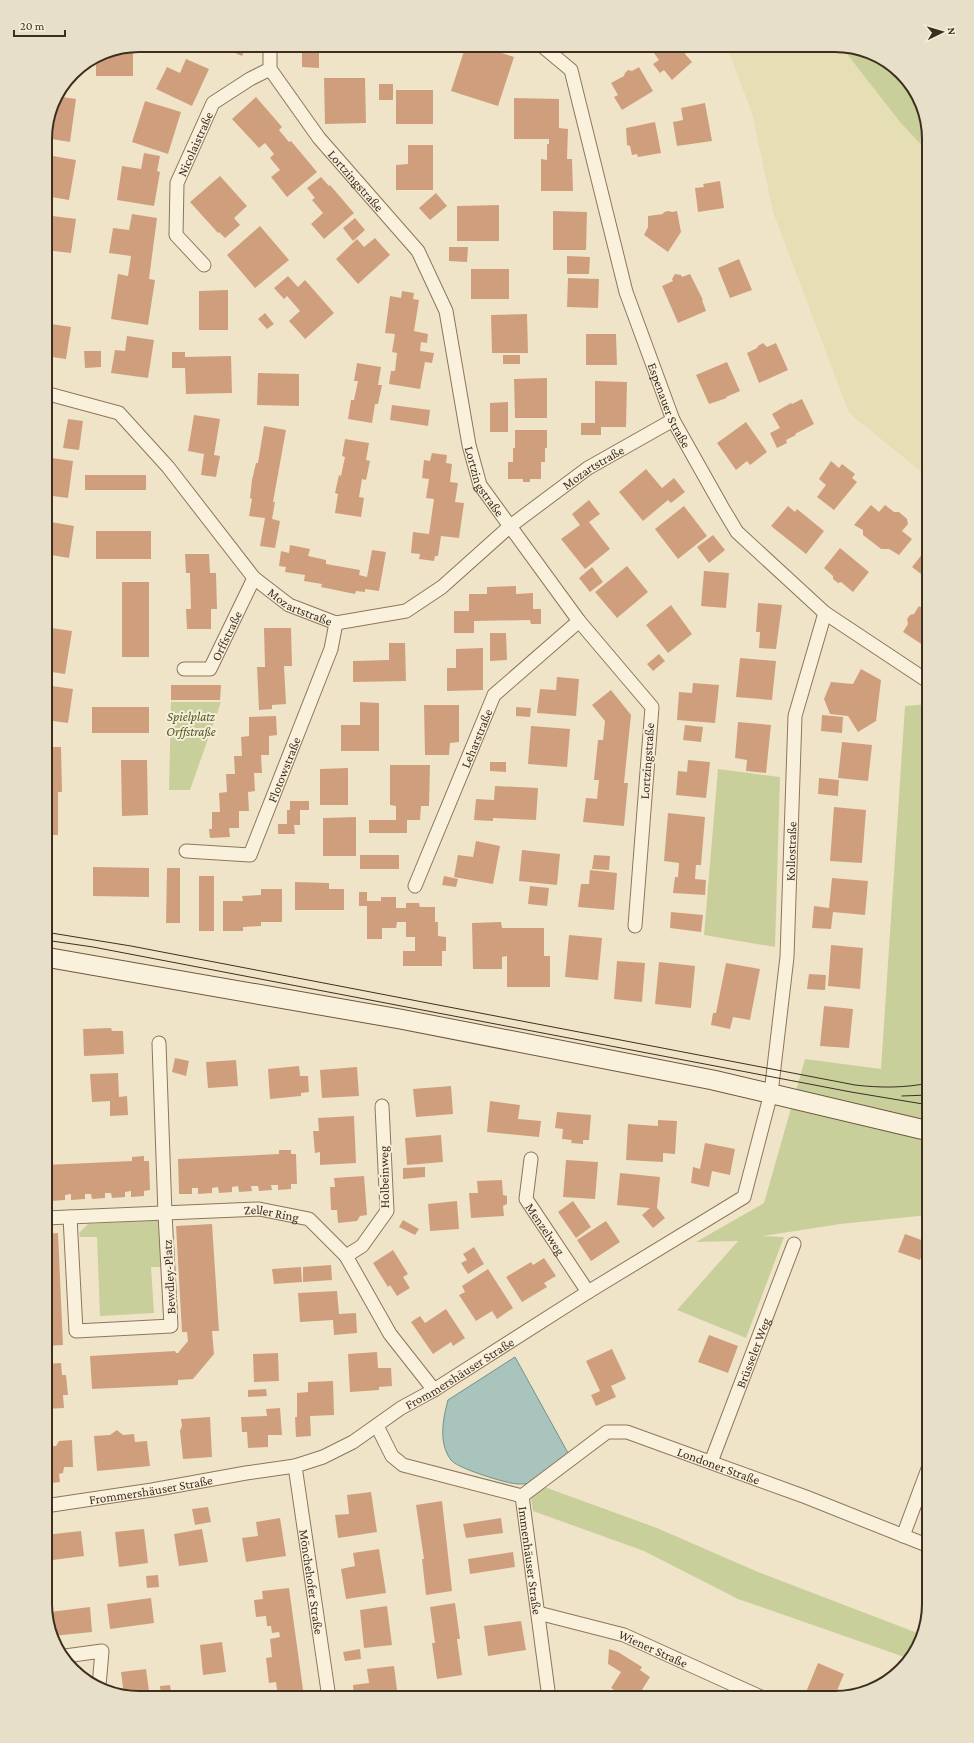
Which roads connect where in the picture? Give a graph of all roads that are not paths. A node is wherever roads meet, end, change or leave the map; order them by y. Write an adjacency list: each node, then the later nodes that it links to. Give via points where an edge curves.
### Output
1 (270, 52): 3 (street)
2 (550, 52): 6 (street, Espenauer Straße, via 571,70 626,292)
3 (270, 69): 4 (street, Nicolaistraße, via 213,103 177,183 176,235); 7 (street, Lortzingstraße, via 319,138 418,251 446,312 468,445 480,485)
4 (204, 265)
5 (52, 395): 8 (street, Mozartstraße, via 119,413 168,467)
6 (673, 420): 7 (street, Mozartstraße, via 588,468); 9 (street, Espenauer Straße, via 737,532)
7 (509, 527): 10 (street, Lortzingstraße); 11 (street, Mozartstraße, via 442,587 406,611)
8 (254, 578): 11 (street, Mozartstraße, via 288,605); 12 (street, Orffstraße, via 210,669)
9 (825, 613): 13 (street, Espenauer Straße); 19 (street, Kollostraße, via 796,716 787,957)
10 (579, 621): 15 (street, Leharstraße, via 494,695); 16 (street, Lortzingstraße, via 652,707)
11 (336, 623): 14 (street, Flotowstraße, via 331,649 250,855)
12 (184, 669)
13 (922, 677)
14 (186, 851)
15 (415, 886)
16 (634, 926)
17 (52, 958): 19 (main road, via 400,1019)
18 (159, 1043): 23 (street, Bewdley-Platz)
19 (771, 1093): 21 (main road); 28 (street, Frommershäuser Straße, via 744,1197)
20 (382, 1106): 27 (street, Holbeinweg, via 387,1211 362,1246)
21 (922, 1129)
22 (531, 1159): 28 (street, Menzelweg, via 526,1199)
23 (165, 1214): 24 (street, Zeller Ring); 24 (street, Bewdley-Platz, via 172,1326 76,1331); 27 (street, Zeller Ring, via 259,1209 308,1219)
24 (70, 1217): 25 (street, Zeller Ring)
25 (52, 1218)
26 (794, 1244): 31 (street, Brüsseler Weg)
27 (346, 1256): 29 (street, Zeller Ring, via 390,1334)
28 (588, 1292): 29 (street, Frommershäuser Straße)
29 (434, 1390): 30 (street, Frommershäuser Straße, via 401,1408)
30 (377, 1426): 32 (street, Frommershäuser Straße, via 323,1457); 34 (street, Immenhäuser Straße, via 392,1456 403,1465)
31 (711, 1462): 34 (street, Londoner Straße, via 627,1432 607,1432); 36 (street, Londoner Straße)
32 (295, 1466): 35 (street, Frommershäuser Straße); 41 (street, Mönchehofer Straße)
33 (922, 1485): 36 (street)
34 (522, 1496): 38 (street, Immenhäuser Straße)
35 (52, 1505)
36 (903, 1536): 37 (street, Londoner Straße)
37 (922, 1543)
38 (538, 1613): 42 (street, Immenhäuser Straße); 43 (street, Wiener Straße, via 624,1635)
39 (69, 1655): 40 (street, via 102,1651)
40 (100, 1681)
41 (328, 1691)
42 (548, 1691)
43 (748, 1691)

